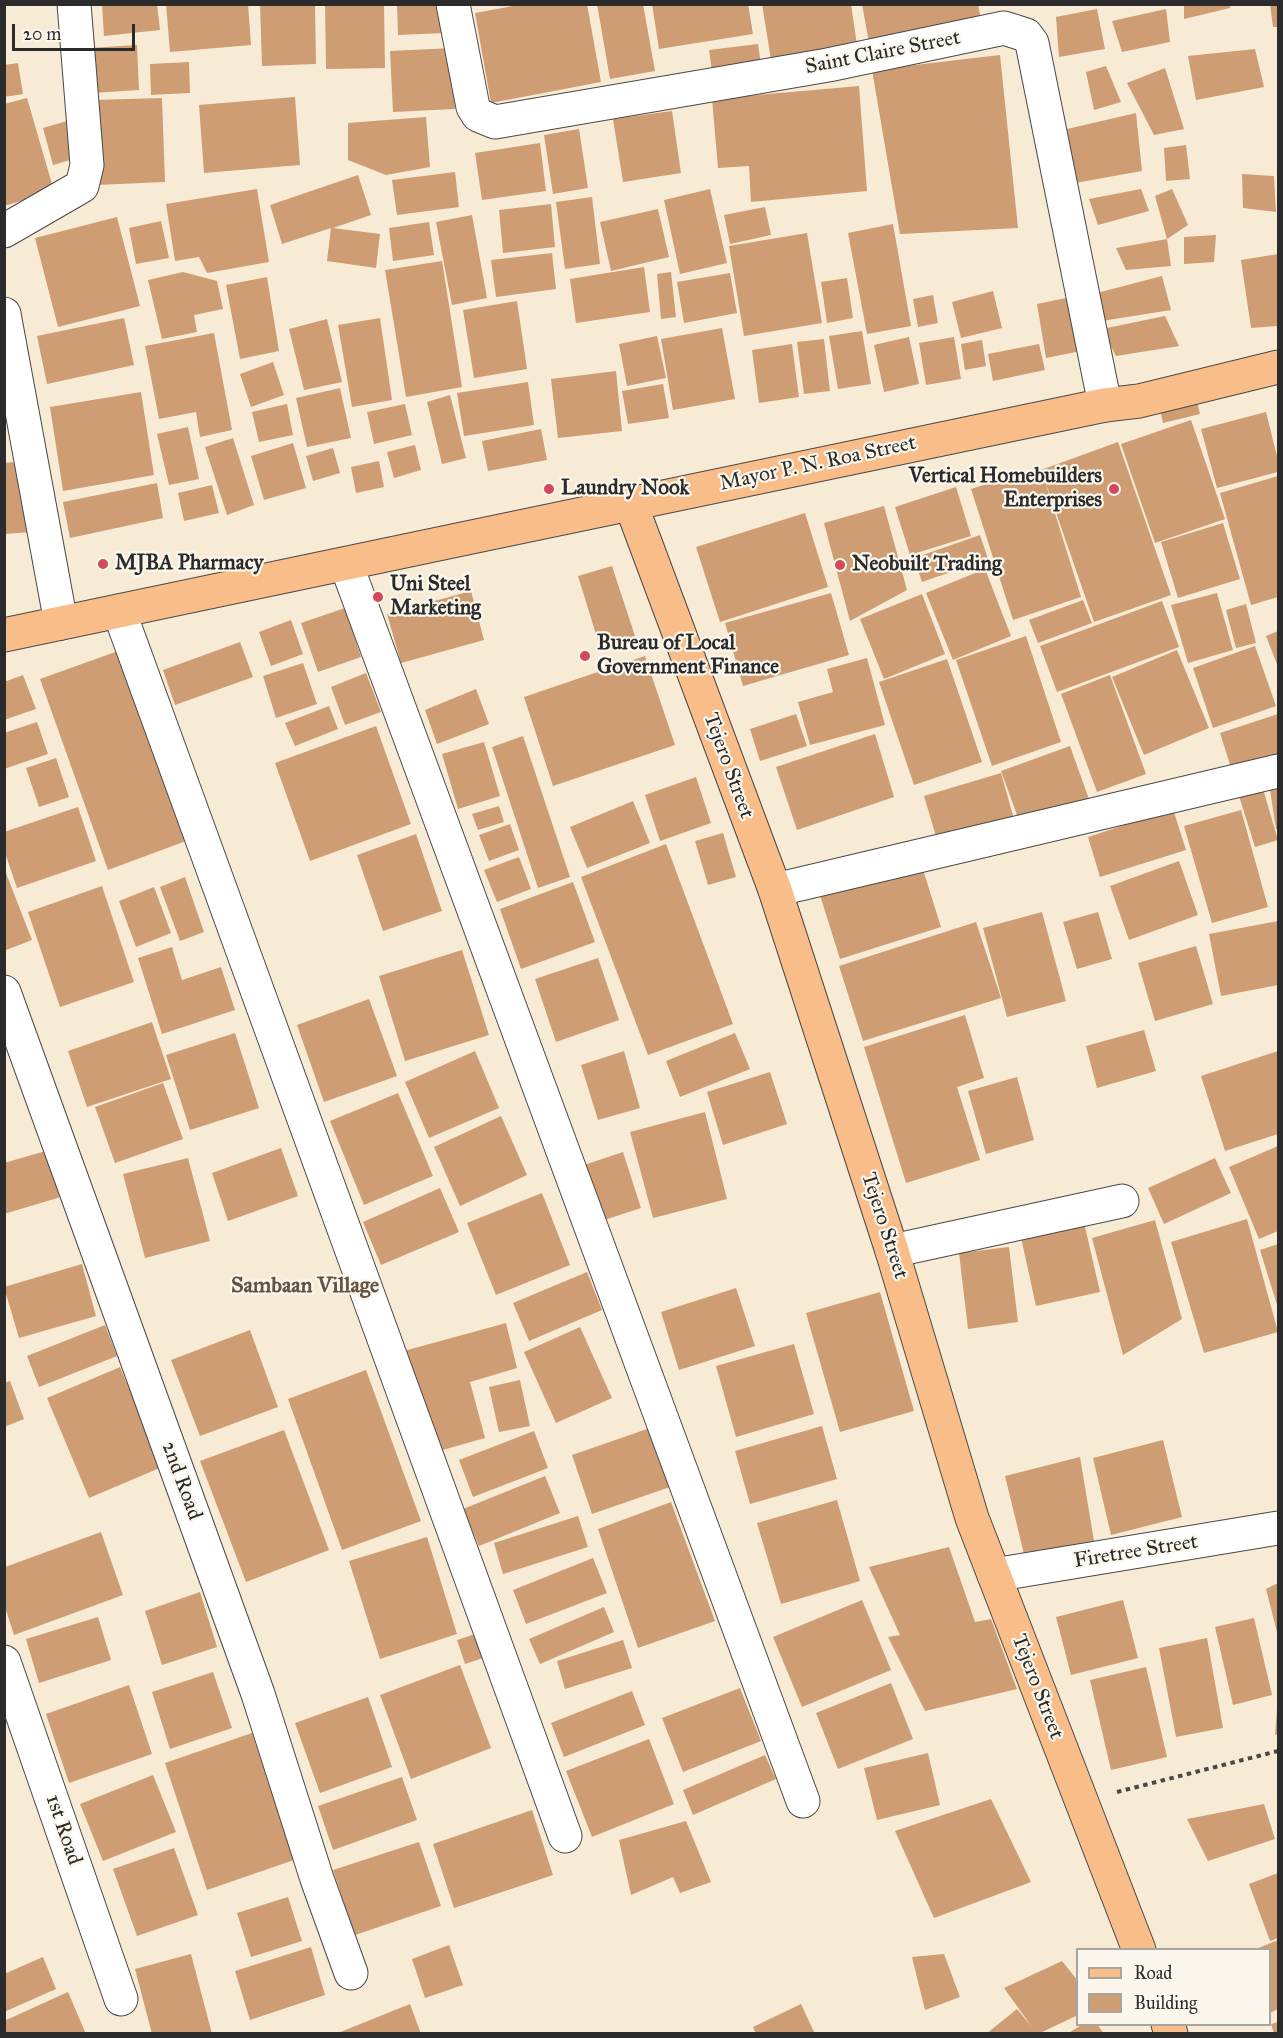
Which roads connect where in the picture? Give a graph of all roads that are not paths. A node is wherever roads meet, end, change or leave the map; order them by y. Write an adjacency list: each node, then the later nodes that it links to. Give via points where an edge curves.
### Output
1 (74, 4): 3 (street, via 87,165 82,186)
2 (453, 4): 6 (street, Saint Claire Street, via 473,107 478,115 495,122 828,65 1004,28 1026,35 1032,43)
3 (4, 231)
4 (4, 314): 10 (street)
5 (1278, 367): 6 (main road, Mayor P. N. Roa Street, via 1139,401)
6 (1105, 405): 7 (main road, Mayor P. N. Roa Street)
7 (630, 502): 8 (main road, Mayor P. N. Roa Street); 13 (main road, Tejero Street)
8 (346, 564): 9 (main road, Mayor P. N. Roa Street); 20 (street)
9 (120, 611): 10 (main road, Mayor P. N. Roa Street); 21 (street)
10 (61, 623): 11 (main road, Mayor P. N. Roa Street)
11 (4, 634)
12 (1278, 771): 13 (street)
13 (775, 890): 16 (main road, Tejero Street)
14 (4, 992): 23 (street, 2nd Road, via 258,1694)
15 (1122, 1201): 16 (street)
16 (892, 1251): 18 (main road, Tejero Street, via 972,1518)
17 (1278, 1528): 18 (street, Firetree Street)
18 (994, 1575): 22 (main road, Tejero Street)
19 (4, 1662): 24 (street, 1st Road)
20 (803, 1801)
21 (566, 1836)
22 (1138, 1948)
23 (351, 1973)
24 (121, 1999)

